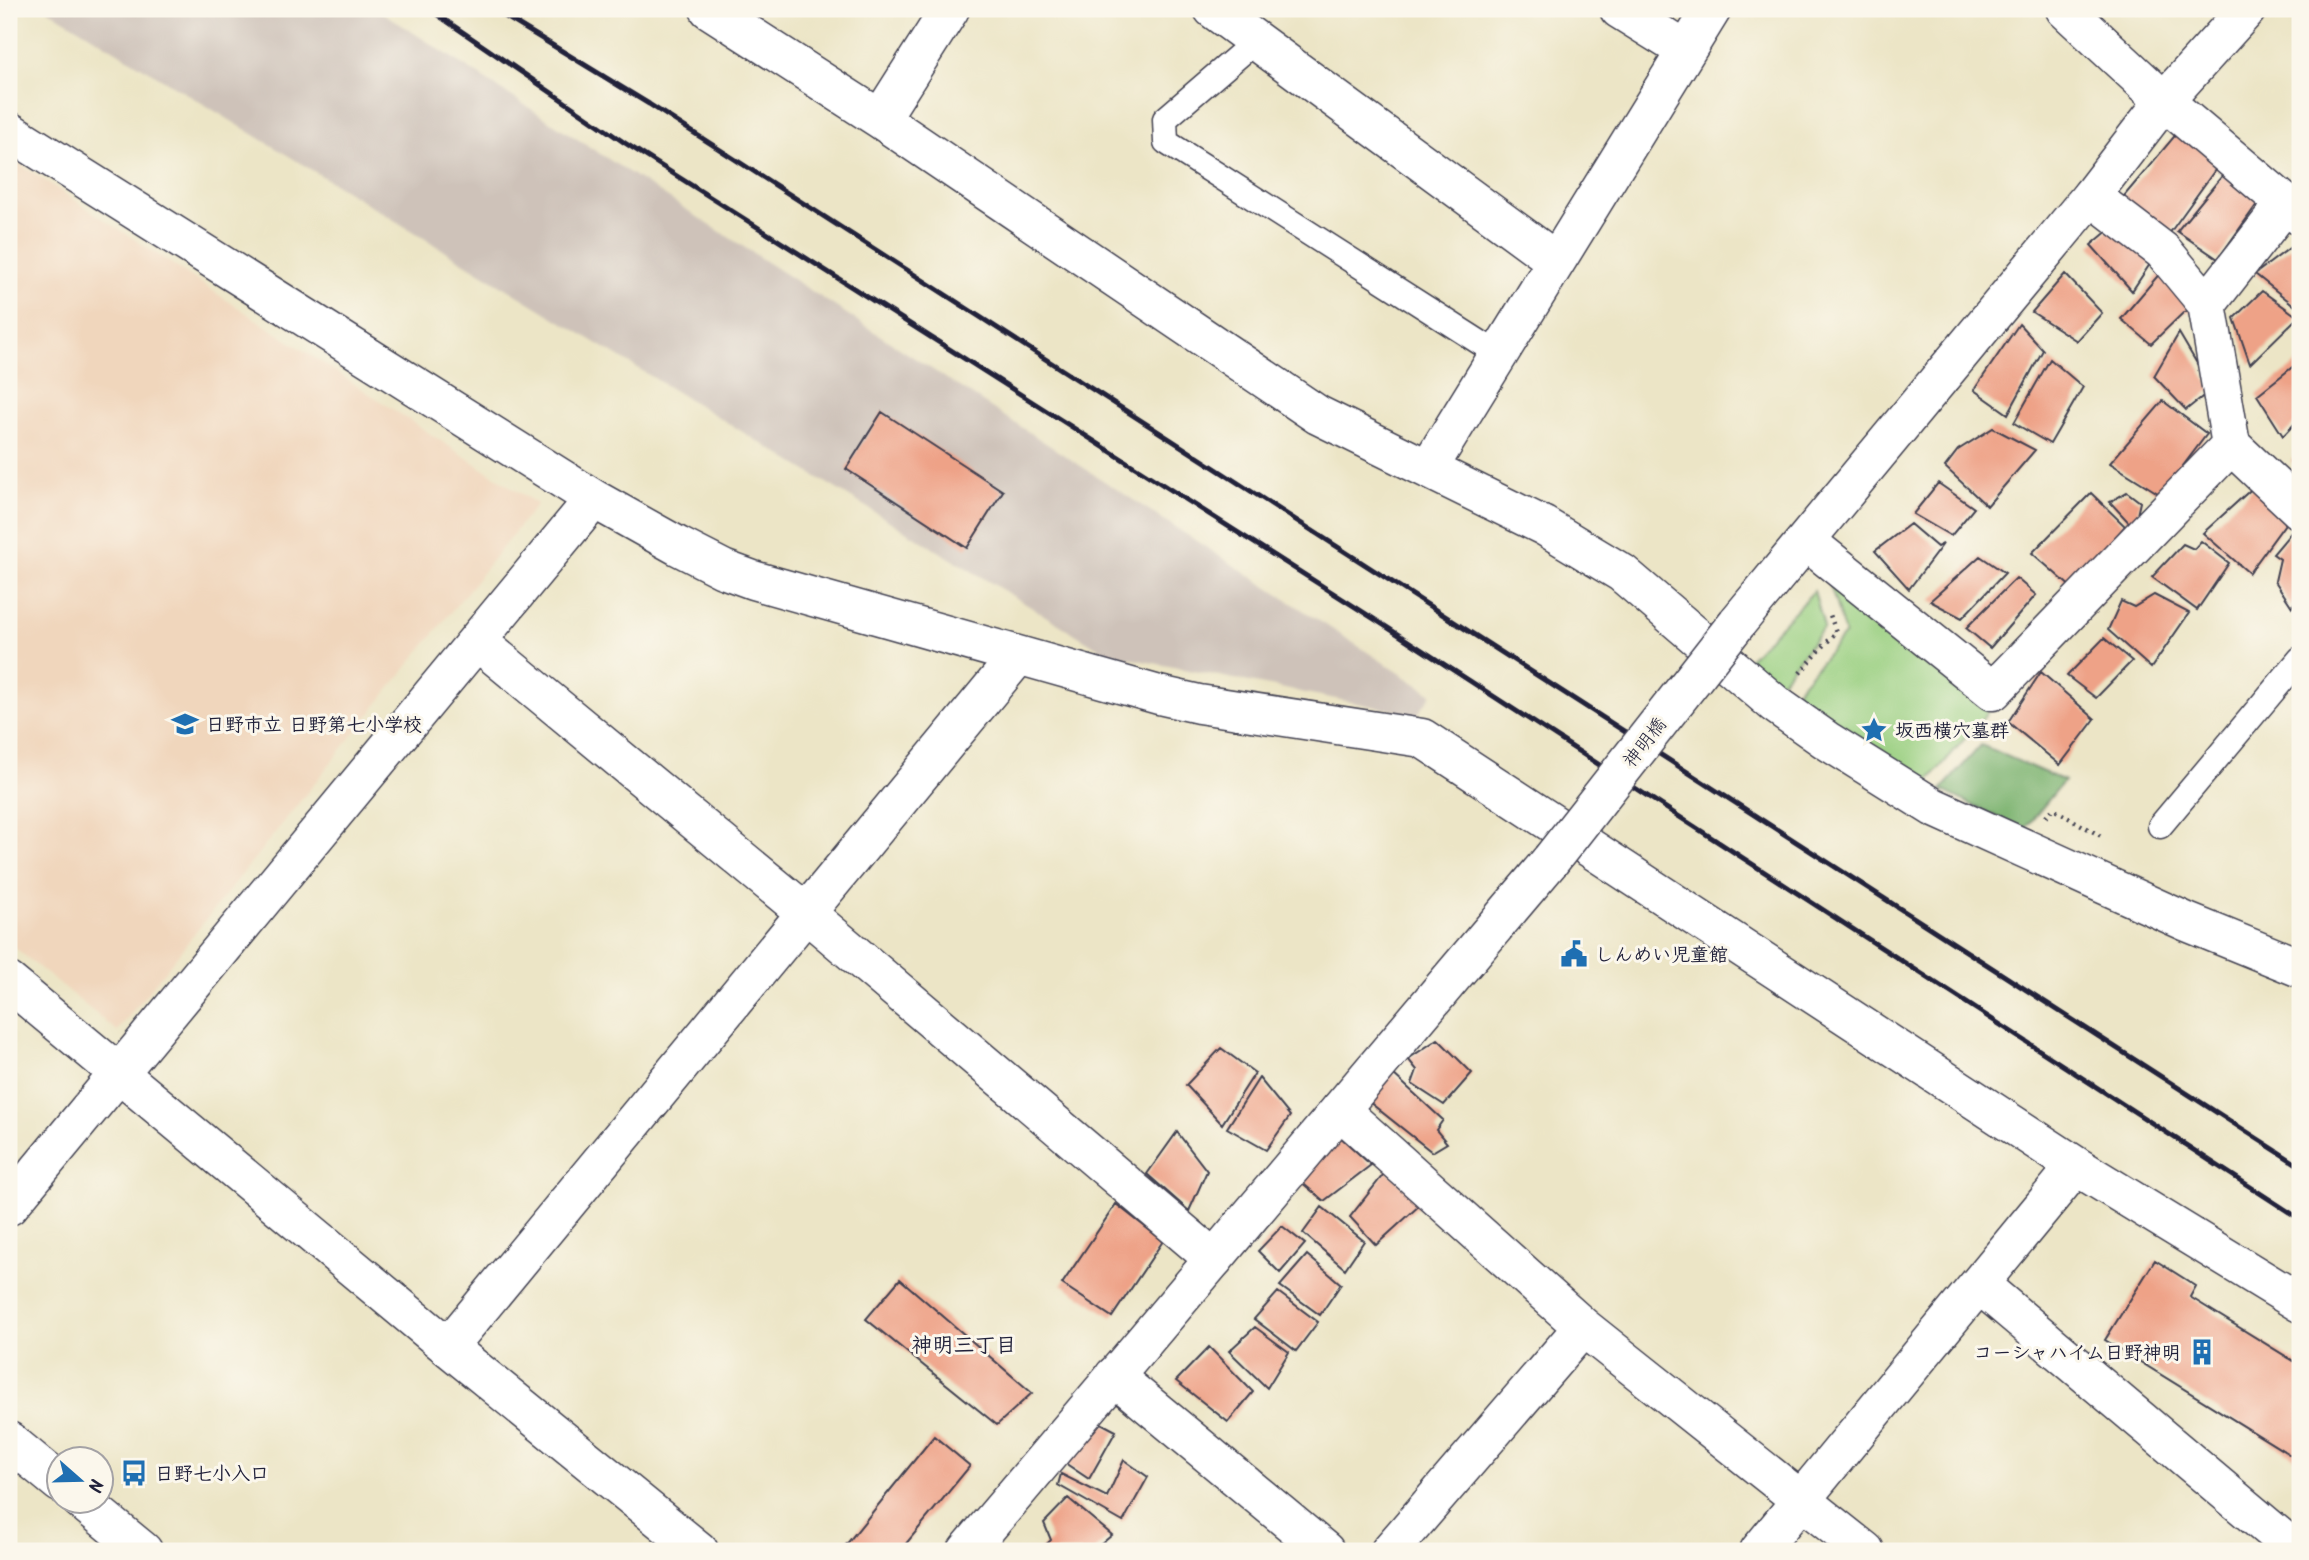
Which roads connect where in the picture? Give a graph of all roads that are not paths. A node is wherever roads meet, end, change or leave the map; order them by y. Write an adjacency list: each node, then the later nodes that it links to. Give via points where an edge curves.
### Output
1 (709, 9): 11 (street)
2 (950, 9): 11 (street)
3 (1619, 9): 9 (street)
4 (1712, 9): 9 (street)
5 (2065, 9): 10 (street)
6 (2247, 9): 10 (street, 神明橋)
7 (1221, 11): 8 (street)
8 (1257, 40): 15 (street); 17 (lane, via 1165,119 1166,142)
9 (1685, 50): 15 (street)
10 (2164, 101): 13 (street, 神明橋); 14 (street)
11 (880, 119): 19 (street, via 1318,415)
12 (9, 131): 20 (street)
13 (2091, 196): 16 (street, via 2163,251); 22 (street, 神明橋)
14 (2293, 209): 16 (street)
15 (1556, 261): 17 (street)
16 (2207, 304): 18 (street)
17 (1498, 354): 19 (street)
18 (2231, 445): 21 (street); 22 (street, via 1993,691)
19 (1428, 469): 28 (street, via 1544,526 1622,573 1775,704 1933,807)
20 (594, 499): 23 (street); 24 (street, via 723,569)
21 (2300, 510)
22 (1806, 541): 31 (street, 神明橋, bridge, via 1551,860)
23 (477, 641): 27 (street); 30 (street)
24 (1018, 656): 27 (street); 32 (street, via 1199,704 1422,738)
25 (2300, 659): 26 (lane)
26 (2160, 826)
27 (805, 912): 34 (street); 38 (street)
28 (2300, 968)
29 (9, 982): 30 (street)
30 (119, 1073): 33 (street); 38 (street)
31 (1340, 1110): 34 (street, 神明橋); 37 (street)
32 (2077, 1166): 35 (street); 36 (street)
33 (9, 1206)
34 (1214, 1259): 39 (street, 神明橋)
35 (1979, 1284): 42 (street); 51 (street)
36 (2300, 1303)
37 (1583, 1327): 42 (street); 48 (street)
38 (448, 1347): 46 (street)
39 (1114, 1376): 44 (street, 神明橋); 47 (street)
40 (9, 1441): 41 (street)
41 (46, 1471)
42 (1802, 1500): 49 (street); 50 (street)
43 (98, 1514): 45 (street)
44 (978, 1547)
45 (143, 1551)
46 (699, 1551)
47 (1325, 1551)
48 (1390, 1551)
49 (1759, 1551)
50 (1865, 1551)
51 (2296, 1551)

